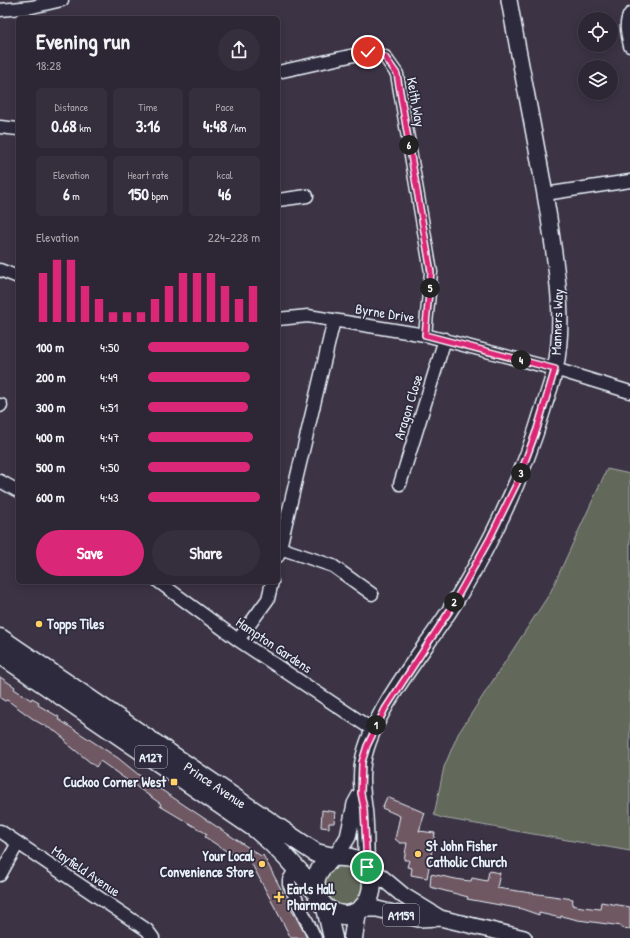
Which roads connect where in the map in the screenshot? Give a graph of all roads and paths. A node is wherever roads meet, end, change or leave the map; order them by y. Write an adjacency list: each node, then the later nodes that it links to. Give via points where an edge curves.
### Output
1 (62, 0): 3 (street, via 32,7)
2 (509, 0): 10 (main road, Manners Way)
3 (0, 10)
4 (630, 14): 5 (street, via 626,21)
5 (630, 46)
6 (280, 72): 17 (street, Keith Way, via 368,52 385,57 397,74 431,272)
7 (0, 127): 8 (street)
8 (16, 129)
9 (630, 181): 10 (street)
10 (545, 194): 19 (main road, Manners Way, via 559,282 560,324)
11 (307, 196): 12 (street)
12 (280, 200)
13 (0, 270): 14 (street)
14 (16, 276)
15 (280, 319): 16 (street, Byrne Drive, via 308,316)
16 (334, 320): 17 (street, Byrne Drive); 24 (street)
17 (425, 335): 18 (street, Byrne Drive)
18 (445, 339): 19 (street, Byrne Drive); 22 (street, Aragon Close)
19 (555, 369): 20 (street, Byrne Drive); 32 (main road, Manners Way, via 517,483 489,540 450,610 398,687)
20 (630, 392)
21 (0, 481): 23 (street)
22 (400, 484)
23 (16, 490)
24 (280, 548)
25 (280, 552): 28 (street, via 333,566)
26 (162, 584): 30 (street, Hampton Gardens)
27 (272, 584): 30 (street, via 268,599)
28 (372, 594)
29 (0, 638): 36 (highway, Prince Avenue / A127, via 316,853)
30 (238, 640): 32 (street, Hampton Gardens)
31 (0, 654): 37 (highway, Prince Avenue / A127, via 256,829)
32 (373, 730): 33 (main road, Manners Way, via 362,762)
33 (361, 793): 36 (main road, Manners Way, via 355,804 348,837); 38 (main road, Manners Way)
34 (0, 831): 35 (street, Mayfield Avenue)
35 (18, 843): 39 (street); 44 (street, Mayfield Avenue, via 147,930)
36 (334, 856): 38 (highway, via 351,858); 40 (highway, via 316,877)
37 (296, 868): 40 (highway, Prince Avenue / A127); 45 (street, via 289,884)
38 (368, 869): 42 (highway, via 372,887 368,902); 43 (main road, A1159, via 404,896)
39 (0, 875)
40 (316, 892): 41 (highway)
41 (326, 908): 42 (highway, via 342,914); 46 (highway)
42 (360, 911): 43 (main road, A1159, via 382,910 419,919); 47 (highway)
43 (440, 918): 48 (main road, A1159)
44 (154, 938)
45 (315, 938)
46 (333, 938)
47 (353, 938)
48 (524, 938)

